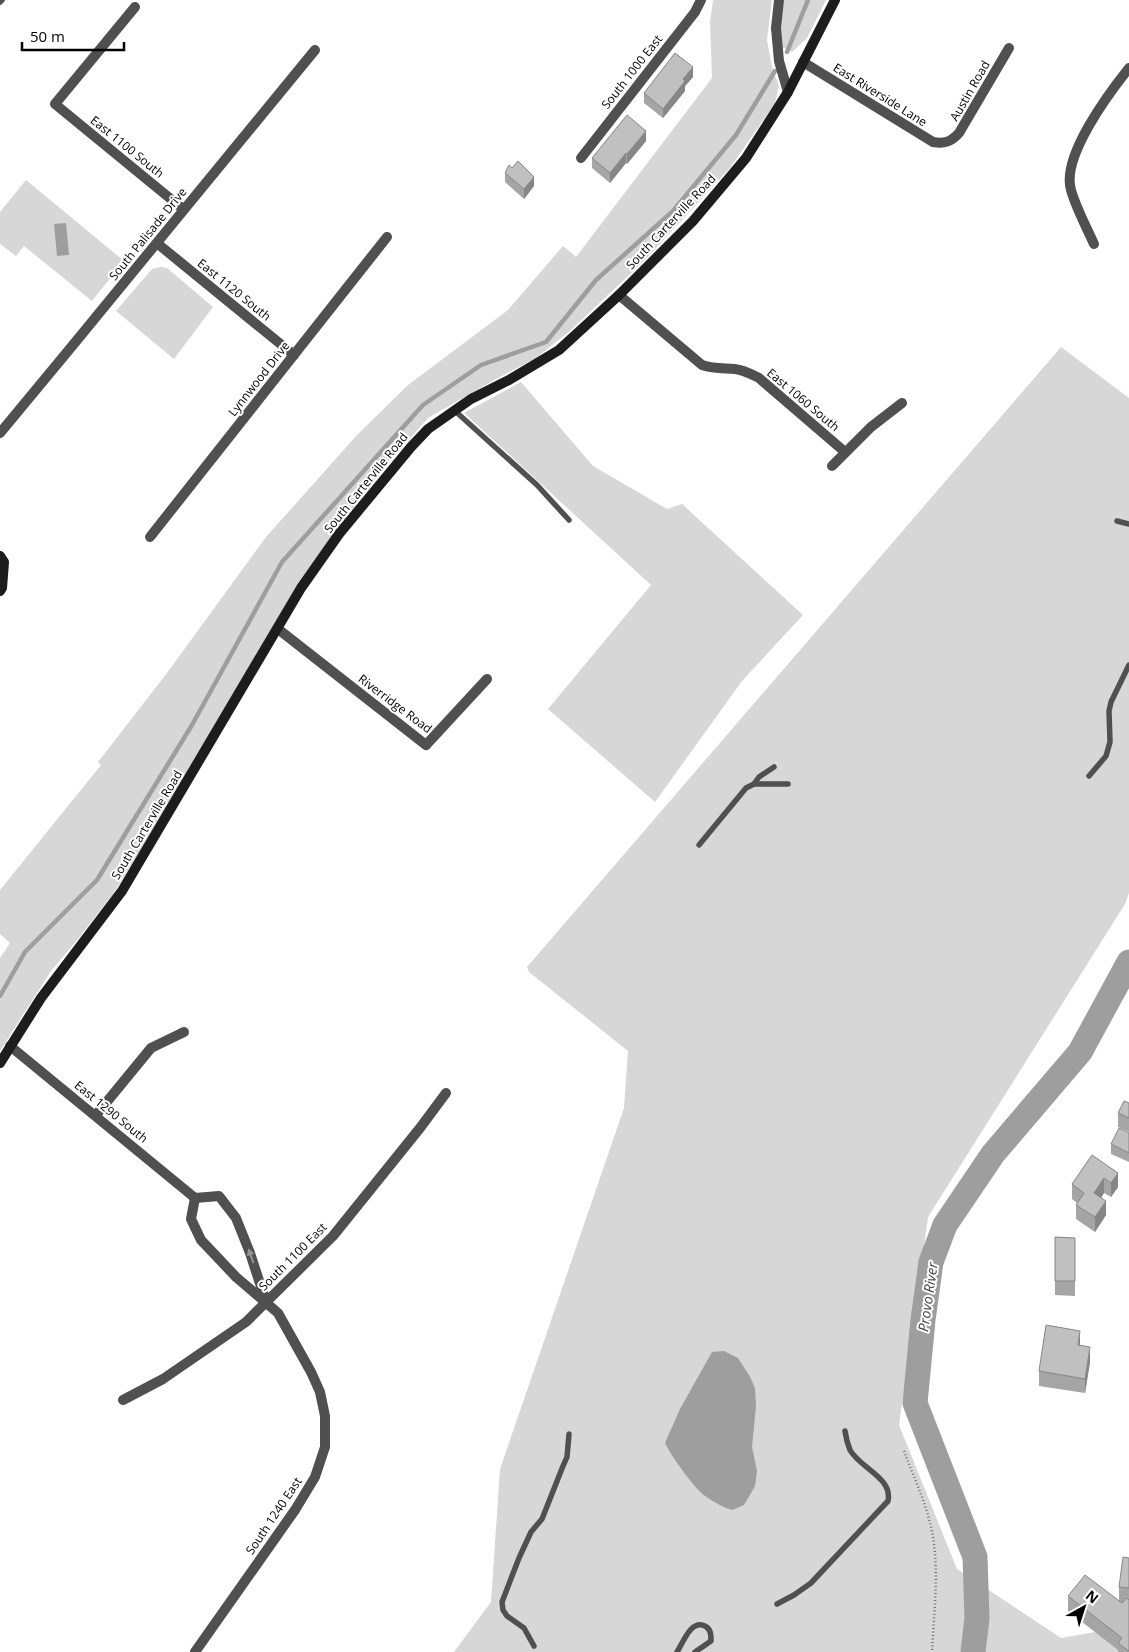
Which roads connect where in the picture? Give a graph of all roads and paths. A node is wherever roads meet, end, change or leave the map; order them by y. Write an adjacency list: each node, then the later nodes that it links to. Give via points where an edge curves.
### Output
1 (701, 0): 11 (street, South 1000 East)
2 (779, 0): 9 (street, via 776,28 779,61)
3 (835, 0): 7 (street, South Carterville Road)
4 (135, 7): 12 (street, East 1100 South, via 55,104)
5 (1009, 48): 10 (street, Austin Road, via 959,133)
6 (315, 50): 12 (street, South Palisade Drive)
7 (803, 62): 9 (street, South Carterville Road); 10 (street, East Riverside Lane, via 933,142)
8 (1129, 68): 15 (street, via 1091,121 1071,172 1070,189)
9 (788, 92): 16 (street, South Carterville Road, via 746,158 693,221)
10 (947, 142)
11 (581, 158)
12 (183, 210): 14 (street, South Palisade Drive)
13 (388, 237): 17 (street, Lynnwood Drive)
14 (158, 244): 17 (street, East 1120 South); 20 (street, South Palisade Drive)
15 (1094, 244)
16 (619, 295): 19 (street, South Carterville Road, via 559,350); 21 (street, East 1060 South, via 702,365 735,369 759,378)
17 (294, 355): 26 (street, Lynnwood Drive)
18 (902, 403): 21 (street)
19 (454, 410): 23 (lane, via 537,485); 29 (street, South Carterville Road, via 428,429 411,447 339,534 301,588)
20 (0, 433)
21 (845, 452): 22 (street)
22 (832, 466)
23 (569, 520)
24 (1117, 521): 25 (lane)
25 (1129, 524)
26 (150, 537)
27 (0, 556): 28 (street, via 4,562)
28 (0, 591)
29 (278, 629): 31 (street, Riverridge Road, via 426,745); 38 (street, South Carterville Road, via 122,890 41,998)
30 (1129, 664): 33 (lane, via 1111,702 1110,742 1106,756)
31 (487, 678)
32 (774, 767): 34 (lane)
33 (1089, 776)
34 (754, 784): 35 (lane); 36 (lane, via 746,788)
35 (788, 784)
36 (699, 845)
37 (184, 1032): 41 (street, via 151,1048)
38 (10, 1046): 39 (street, South Carterville Road); 41 (street, East 1290 South)
39 (0, 1062)
40 (446, 1093): 43 (street, South 1100 East, via 333,1236)
41 (96, 1115): 42 (street, East 1290 South)
42 (195, 1198): 43 (street, via 191,1219 201,1240 236,1278); 43 (street, one-way to 42, via 236,1218 219,1196)
43 (266, 1302): 44 (street, South 1100 East, via 246,1322 164,1379); 50 (street, South 1240 East, via 278,1313 320,1392 325,1416 325,1447 315,1477 295,1510)
44 (123, 1400)
45 (845, 1431): 48 (lane, via 851,1451 889,1491 888,1501 811,1583)
46 (569, 1434): 49 (lane, via 567,1457 542,1519 527,1540 502,1602 507,1616 524,1628)
47 (904, 1451): 53 (path, via 930,1520 934,1548 936,1581)
48 (777, 1604)
49 (534, 1646)
50 (195, 1652)
51 (678, 1652): 52 (lane, via 694,1626 702,1625 712,1633 711,1640)
52 (695, 1652)
53 (932, 1652)

